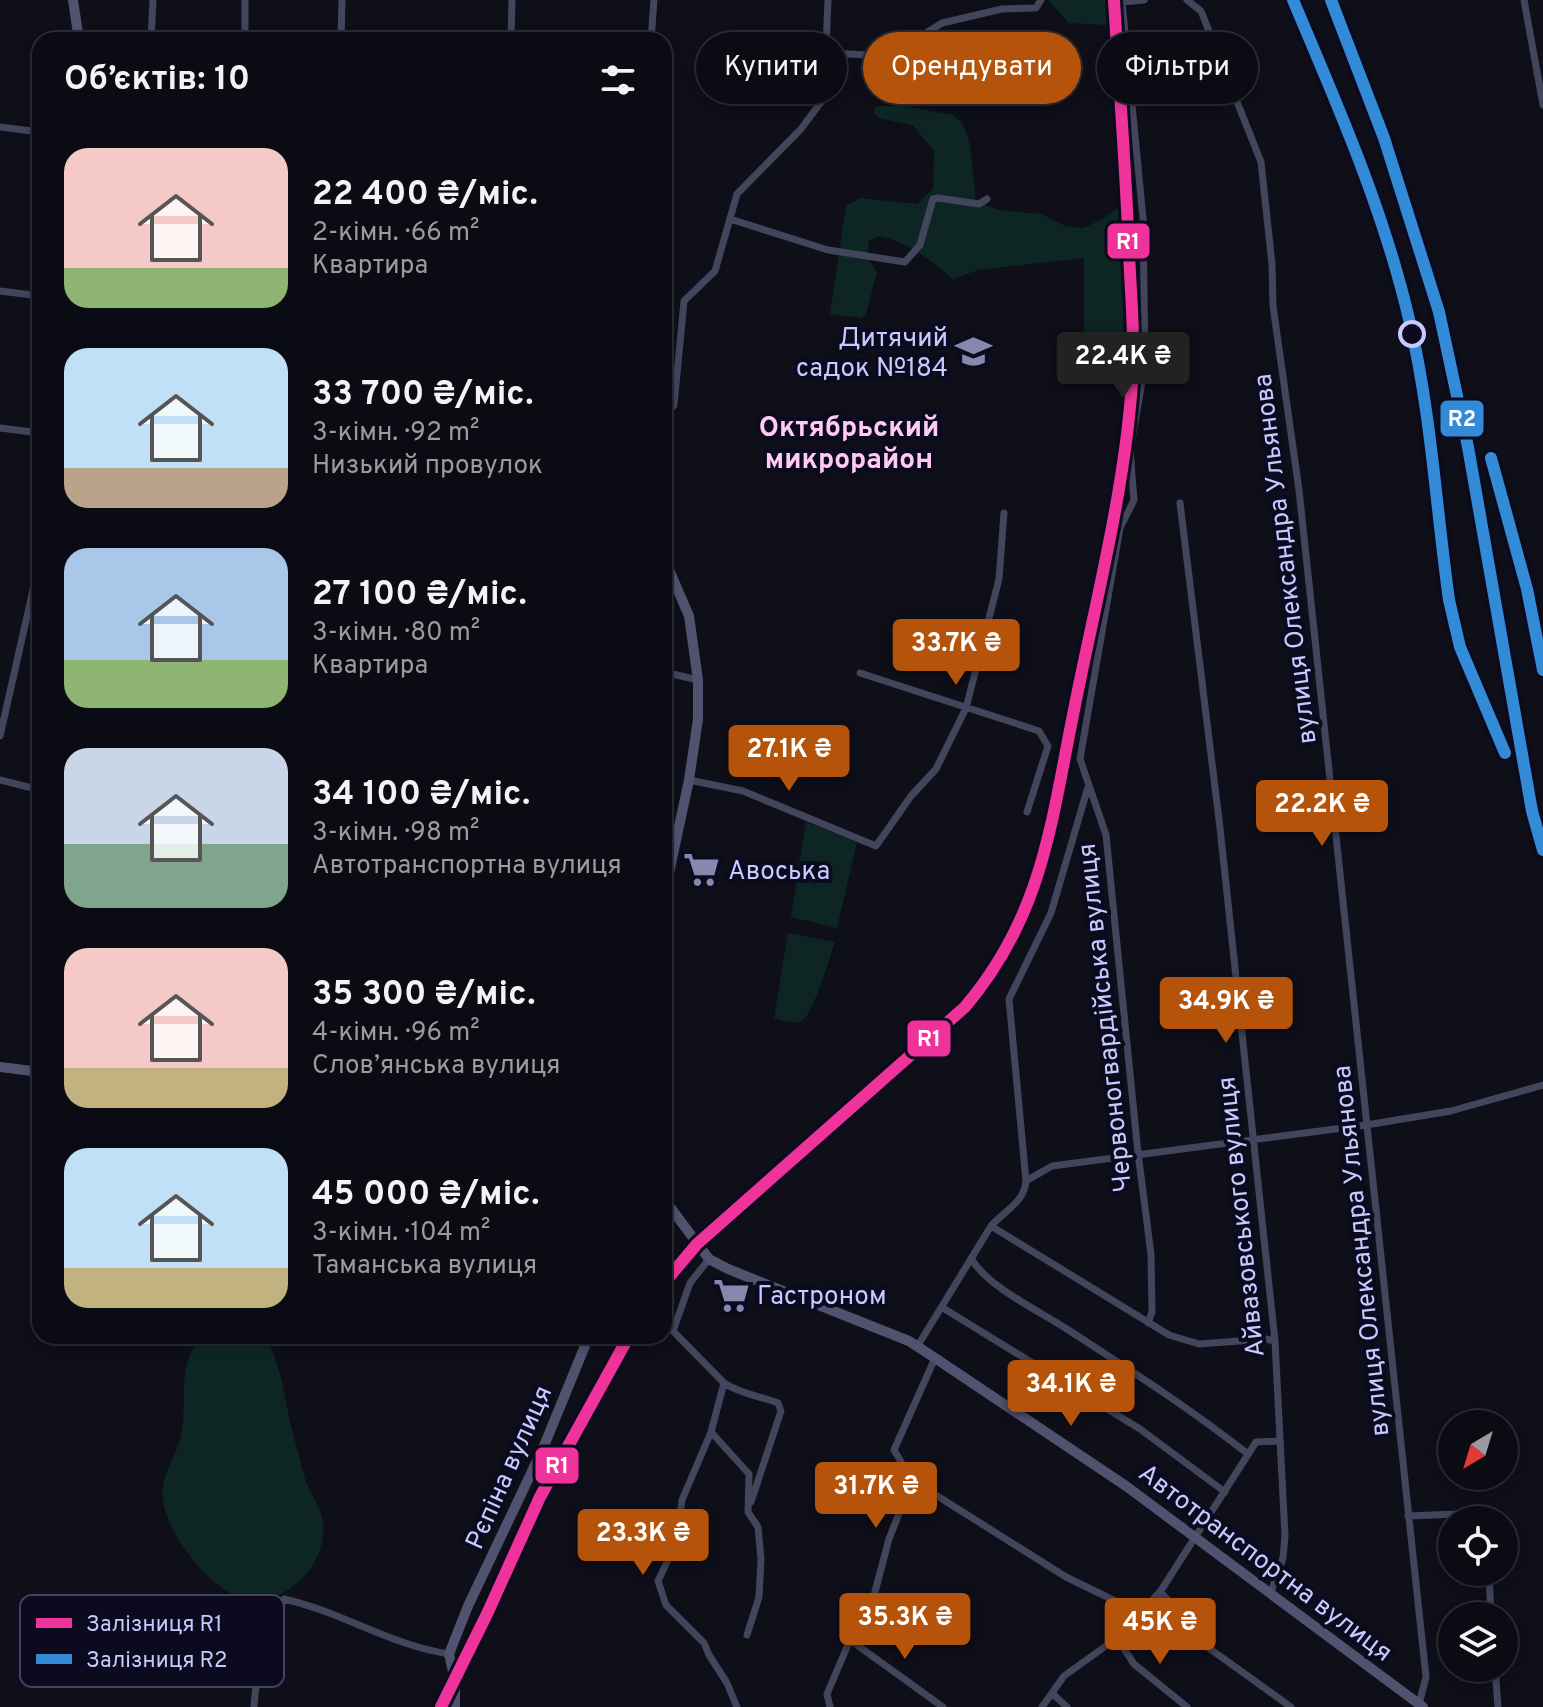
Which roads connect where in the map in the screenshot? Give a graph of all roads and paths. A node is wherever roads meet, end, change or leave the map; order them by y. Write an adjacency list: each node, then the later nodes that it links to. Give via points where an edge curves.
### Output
1 (73, 0): 13 (main road)
2 (153, 0): 14 (street)
3 (245, 0): 15 (street)
4 (342, 0): 16 (street)
5 (512, 0): 17 (street)
6 (654, 0): 18 (street)
7 (828, 0): 19 (street)
8 (1041, 0): 20 (street, via 1036,8 1002,9 942,23 890,56)
9 (1144, 0): 12 (street)
10 (1187, 0): 50 (street, вулиця Олександра Ульянова, via 1201,11 1261,162)
11 (1524, 0): 22 (street)
12 (1122, 2): 43 (street, Червоногвардійська вулиця, via 1143,218 1145,365 1130,450 1134,500 1120,528 1080,759)
13 (78, 32)
14 (151, 32)
15 (245, 32)
16 (341, 32)
17 (511, 32)
18 (652, 32)
19 (827, 32)
20 (847, 54)
21 (820, 104): 26 (street, via 737,194)
22 (1543, 105)
23 (0, 127): 24 (street)
24 (32, 131)
25 (987, 199): 26 (street, via 979,204 933,199 920,245 905,262 828,250)
26 (730, 219): 29 (street, via 715,271 684,301)
27 (0, 291): 28 (street)
28 (32, 295)
29 (672, 407)
30 (0, 428): 31 (street)
31 (32, 432)
32 (1180, 503): 51 (street, Айвазовського вулиця)
33 (1004, 513): 39 (street, via 999,579)
34 (672, 577): 38 (main road, via 689,616)
35 (32, 594): 40 (street)
36 (860, 673): 39 (street)
37 (672, 674): 38 (street)
38 (698, 680): 42 (main road, via 698,728)
39 (966, 707): 42 (street, via 936,769 876,846 743,791); 45 (street, via 1039,731 1048,746)
40 (0, 736)
41 (0, 780): 44 (street)
42 (689, 780): 46 (main road)
43 (1089, 785): 52 (street, Червоногвардійська вулиця, via 1106,835); 53 (street, via 1051,913 1009,999)
44 (32, 788)
45 (1027, 812)
46 (672, 859)
47 (0, 1067): 48 (main road)
48 (32, 1071)
49 (1543, 1085): 50 (street, via 1451,1111)
50 (1366, 1125): 51 (street); 72 (street, вулиця Олександра Ульянова)
51 (1251, 1138): 52 (street); 60 (street, Айвазовського вулиця)
52 (1138, 1153): 53 (street, via 1052,1166); 59 (street, Червоногвардійська вулиця, via 1151,1254)
53 (1026, 1181): 55 (street, via 1016,1204)
54 (672, 1215): 57 (main road, Автотранспортна вулиця)
55 (991, 1226): 56 (street); 59 (street)
56 (971, 1258): 58 (street); 67 (street, via 998,1287 1197,1414)
57 (709, 1259): 62 (main road, Автотранспортна вулиця); 64 (street, via 690,1283 673,1331)
58 (943, 1308): 62 (street); 69 (street, via 1140,1429)
59 (1148, 1323): 60 (street, via 1199,1344)
60 (1275, 1341): 66 (street, Айвазовського вулиця)
61 (586, 1344): 81 (main road, Рєпіна вулиця)
62 (917, 1347): 63 (main road, Автотранспортна вулиця)
63 (935, 1358): 68 (street, via 894,1450); 73 (main road, Автотранспортна вулиця)
64 (724, 1383): 65 (street); 70 (street, via 739,1393 778,1403 781,1411)
65 (711, 1432): 70 (street, via 749,1474); 88 (street, via 682,1500 676,1543 658,1581 666,1605 704,1643)
66 (1279, 1441): 67 (street, via 1256,1442); 75 (street, Айвазовського вулиця, via 1285,1536)
67 (1248, 1454): 69 (street)
68 (912, 1480): 77 (street, via 1066,1577); 80 (street, via 872,1603)
69 (1225, 1492): 73 (street)
70 (748, 1512): 78 (street, via 758,1527 761,1559 759,1597)
71 (1438, 1515): 72 (street)
72 (1408, 1516): 85 (street, вулиця Олександра Ульянова, via 1426,1677)
73 (1197, 1537): 74 (street); 75 (main road, Автотранспортна вулиця)
74 (1160, 1592): 77 (street); 94 (street, via 1206,1646)
75 (1271, 1592): 85 (main road, Автотранспортна вулиця)
76 (284, 1599): 81 (street, via 314,1606 417,1649)
77 (1142, 1614): 79 (street)
78 (747, 1635)
79 (1117, 1638): 84 (street, via 1064,1676); 93 (street, via 1134,1664)
80 (850, 1640): 89 (street, via 827,1694); 90 (street)
81 (449, 1654): 87 (main road)
82 (1496, 1682): 95 (street)
83 (255, 1687): 86 (street)
84 (1052, 1693): 91 (street); 92 (street)
85 (1421, 1705)
86 (254, 1707)
87 (455, 1707)
88 (737, 1707)
89 (830, 1707)
90 (943, 1707)
91 (1042, 1707)
92 (1067, 1707)
93 (1187, 1707)
94 (1291, 1707)
95 (1498, 1707)

